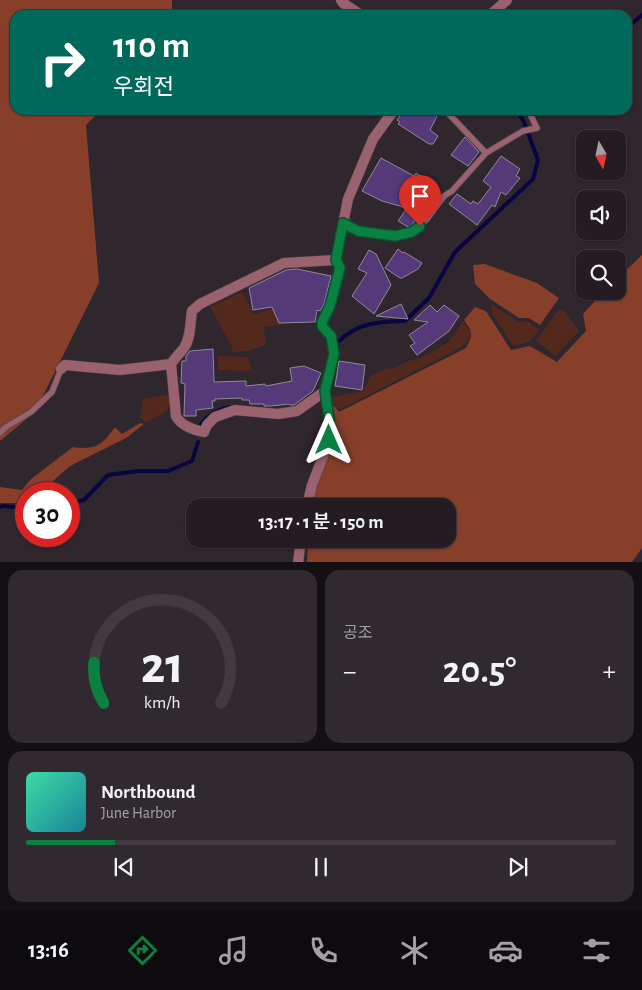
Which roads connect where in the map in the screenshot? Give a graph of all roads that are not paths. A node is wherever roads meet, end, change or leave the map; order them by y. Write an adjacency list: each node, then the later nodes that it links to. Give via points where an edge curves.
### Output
1 (341, 0): 3 (street)
2 (507, 0): 4 (street)
3 (354, 10)
4 (496, 10)
5 (390, 115): 9 (street, via 372,139 348,199)
6 (450, 115): 8 (lane)
7 (530, 115): 8 (lane, via 537,128 524,131)
8 (486, 152): 9 (lane, via 412,232 395,236 370,233)
9 (343, 223): 10 (street)
10 (336, 260): 11 (street, via 284,264 200,304 192,311 185,346); 13 (street, via 340,268 330,306 322,322 331,336 334,354)
11 (171, 364): 12 (street, via 120,370 66,365); 13 (street, via 178,421 204,432 206,424 215,417 235,410 278,414 297,411)
12 (61, 369): 14 (lane, via 52,392 31,412)
13 (325, 391): 15 (street, via 329,440)
14 (0, 433)
15 (309, 498)
16 (300, 548): 17 (street)
17 (298, 562)

